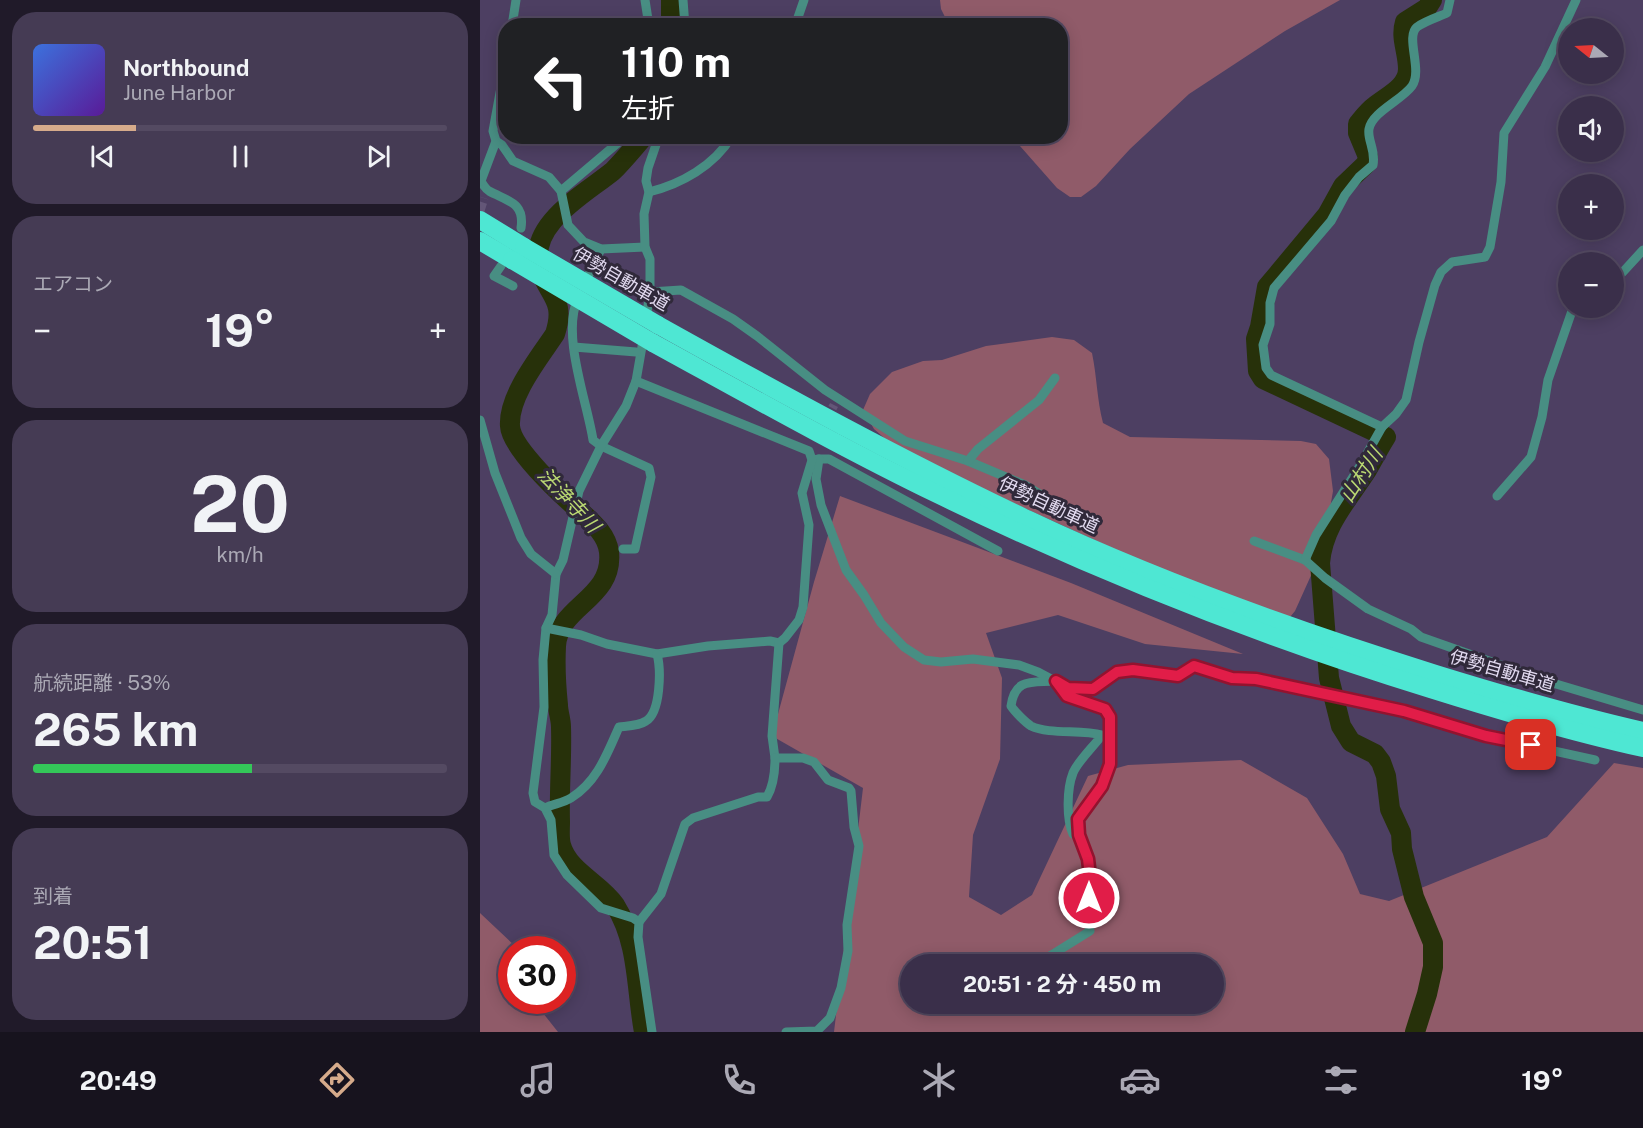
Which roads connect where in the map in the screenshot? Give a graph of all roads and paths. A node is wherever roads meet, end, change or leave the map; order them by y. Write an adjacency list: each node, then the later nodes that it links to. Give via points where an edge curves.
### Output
1 (516, 0): 7 (street)
2 (645, 0): 8 (street)
3 (683, 0): 9 (street)
4 (804, 0): 10 (street)
5 (1450, 0): 37 (street, via 1447,13 1417,28 1413,34 1413,85 1368,130 1375,154 1373,165 1359,177 1331,221 1274,288 1263,345 1266,368 1271,375)
6 (1576, 0): 37 (street, via 1540,75 1504,133 1490,247 1485,257 1452,262 1442,272 1435,285 1406,400)
7 (513, 18)
8 (648, 18)
9 (684, 18)
10 (798, 18)
11 (498, 104): 12 (street, via 493,131)
12 (496, 141): 17 (street)
13 (500, 144): 18 (street, via 513,160 549,177)
14 (617, 144): 18 (street)
15 (656, 144): 19 (street, via 646,181)
16 (727, 144): 19 (street, via 699,171)
17 (481, 181): 21 (street, via 485,194 513,202 519,209)
18 (561, 191): 24 (street, via 568,225 584,242)
19 (649, 192): 23 (street, via 644,214)
20 (480, 220): 26 (highway, 伊勢自動車道)
21 (521, 228)
22 (480, 241): 26 (highway, 伊勢自動車道)
23 (645, 248): 24 (street); 29 (street, via 650,259)
24 (601, 249): 32 (street, via 574,308)
25 (1643, 250): 27 (street)
26 (512, 258): 28 (street, via 494,276); 31 (highway, 伊勢自動車道, bridge)
27 (1624, 269)
28 (513, 286)
29 (650, 292): 35 (street); 40 (street, via 681,290 758,336 835,401 905,441)
30 (1569, 318): 41 (street, via 1548,380 1531,457)
31 (656, 334): 53 (highway, 伊勢自動車道, via 1031,521 1186,587 1377,656); 55 (highway, 伊勢自動車道, via 855,453 1031,539 1158,593 1372,671)
32 (574, 347): 33 (street); 38 (street, via 593,441)
33 (636, 352)
34 (1055, 378): 40 (street, via 1039,400)
35 (636, 381): 38 (street, via 626,406); 39 (street, via 809,451)
36 (480, 420): 47 (street, via 517,530 531,554)
37 (1382, 427): 46 (street, via 1316,535)
38 (600, 446): 44 (street, via 649,468 651,477 635,549); 47 (street, via 579,491 563,560)
39 (815, 460): 45 (street, via 829,459); 49 (street, via 802,492 809,525 803,607 799,620); 51 (street, via 821,505 846,570 881,623 903,648 924,660 1019,665)
40 (968, 461): 42 (street, via 1025,485)
41 (1497, 496)
42 (1053, 502)
43 (1254, 542): 46 (street)
44 (623, 549)
45 (998, 550)
46 (1305, 560): 52 (street, via 1368,609 1421,637)
47 (556, 574): 48 (street, via 552,615)
48 (546, 628): 50 (street); 58 (street, via 543,718 533,793 535,802)
49 (779, 643): 50 (street, via 708,646); 56 (street, via 772,736)
50 (657, 654): 58 (street, via 660,687 648,720 619,727 589,785 569,799)
51 (1056, 681): 54 (street, via 1067,696 1105,709 1110,717); 54 (street, via 1018,687 1011,706 1032,726); 57 (street, via 1068,688 1093,689 1117,672 1133,670 1178,676 1194,666 1232,678 1256,679 1404,711 1486,736)
52 (1643, 710)
53 (1643, 731)
54 (1106, 735): 59 (street, via 1110,764 1102,786 1078,819); 59 (street, via 1073,772 1069,826 1073,834)
55 (1643, 748)
56 (775, 758): 60 (street, via 767,796 693,818 685,824 661,894); 63 (street, via 814,762 828,780 849,788 859,846 847,925 848,951 830,1018 817,1031)
57 (1595, 760)
58 (544, 808): 60 (street, via 550,820 554,855 567,875 601,908)
59 (1079, 835): 61 (street, via 1090,876 1090,932)
60 (639, 922): 62 (street)
61 (1054, 954)
62 (652, 1032)
63 (786, 1032)

